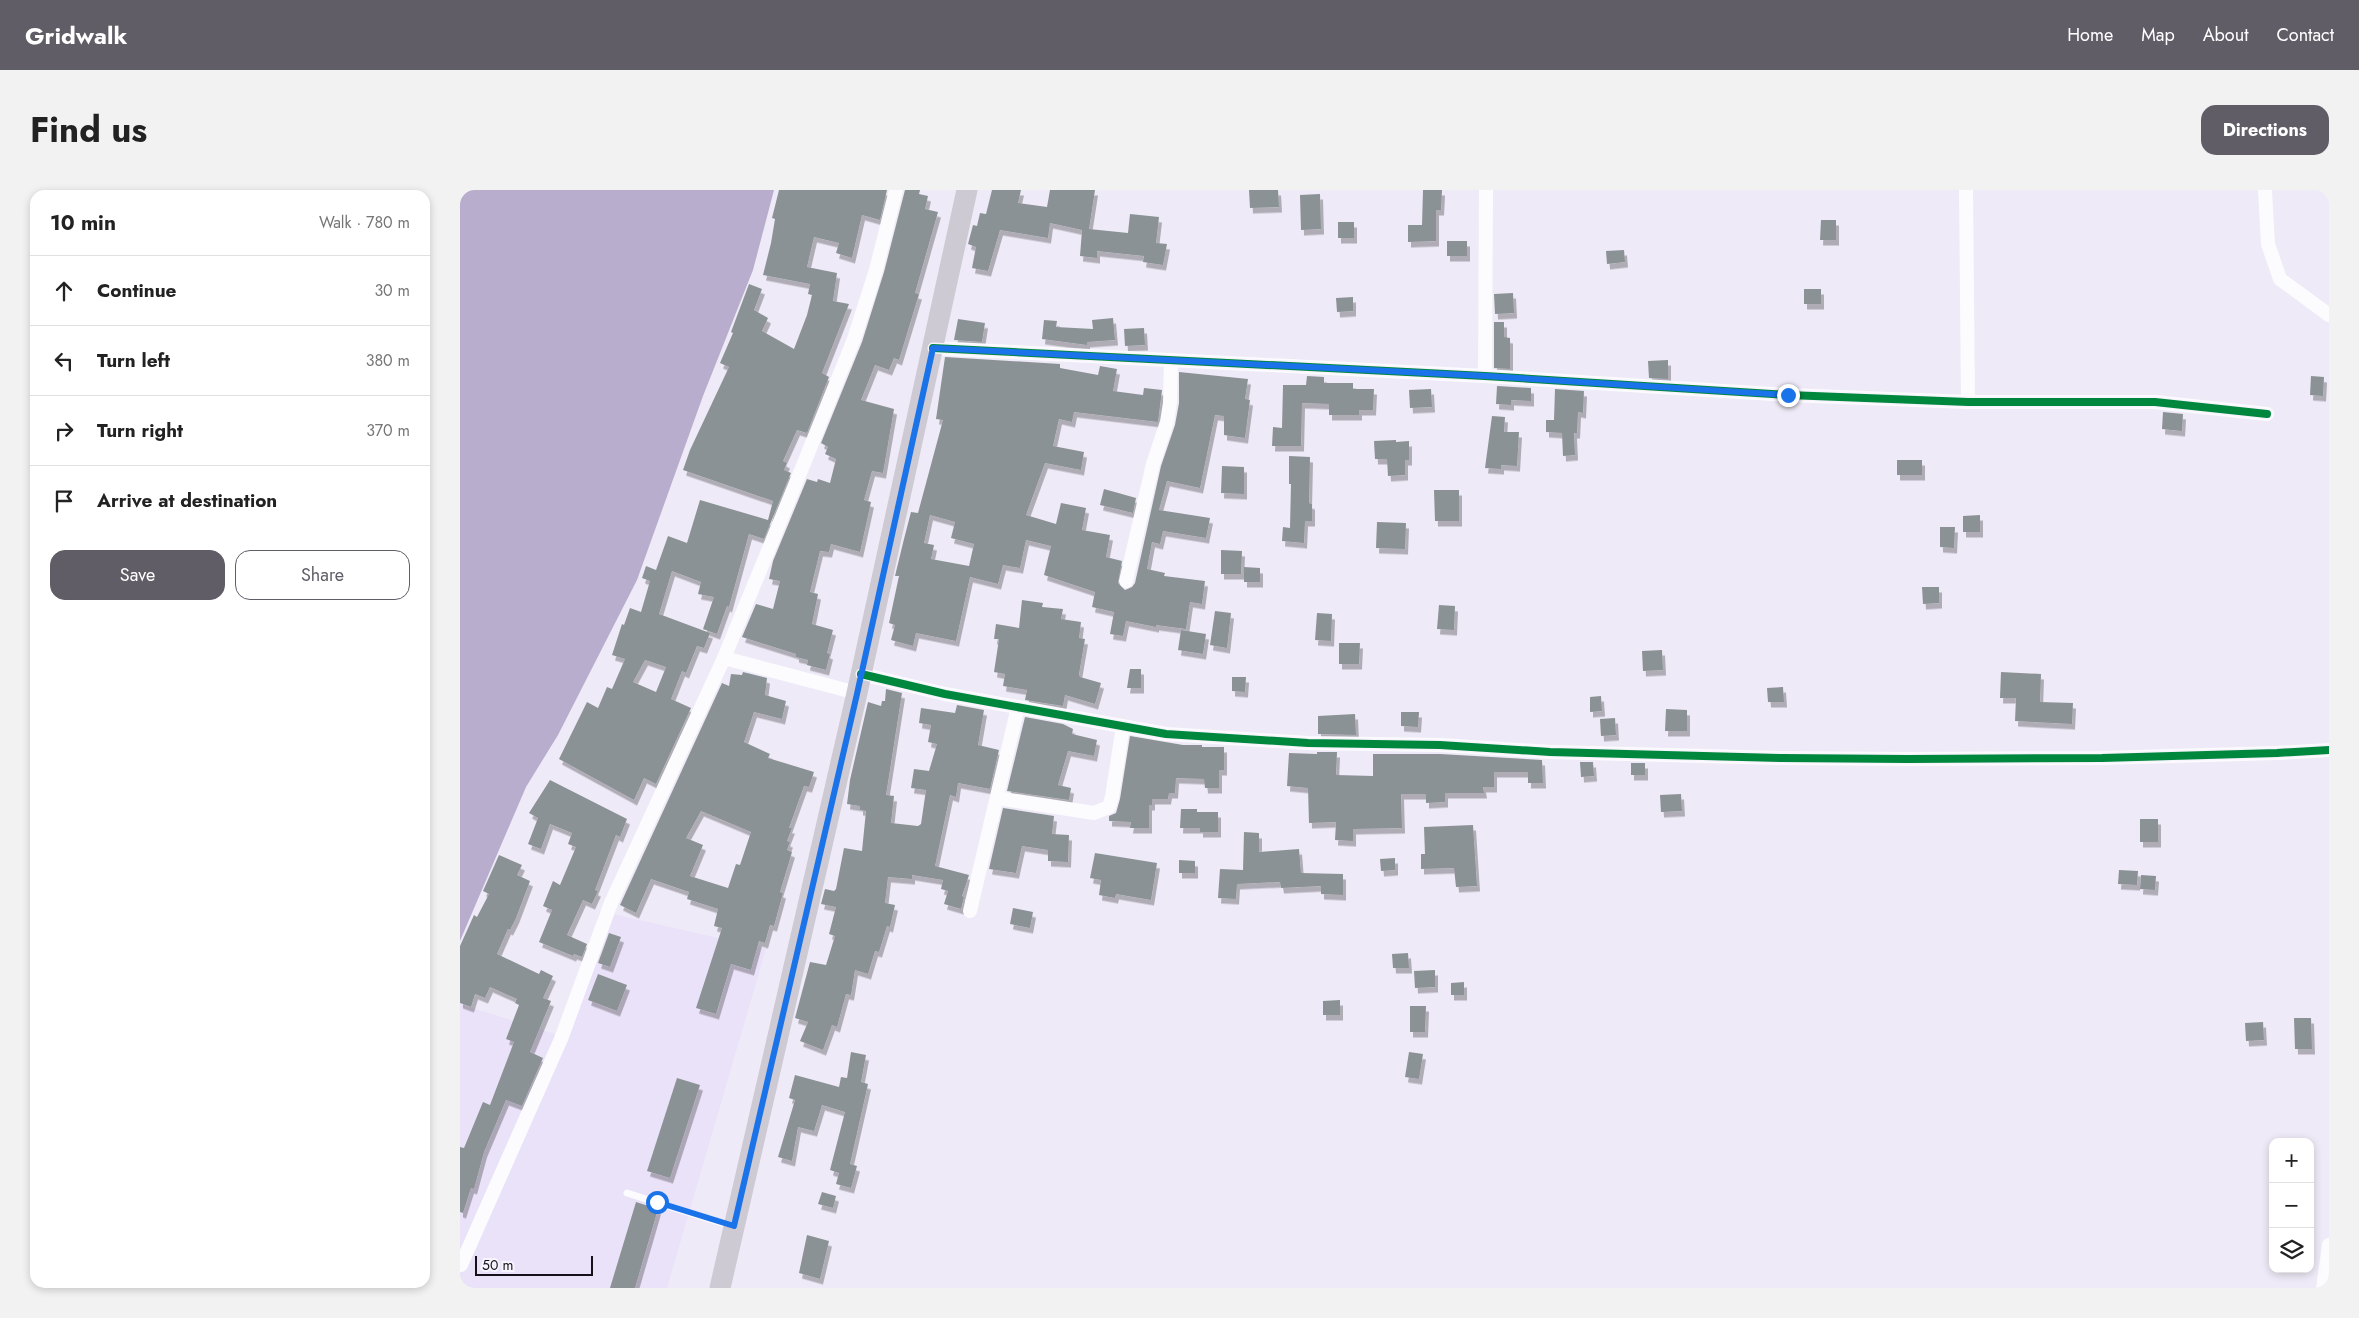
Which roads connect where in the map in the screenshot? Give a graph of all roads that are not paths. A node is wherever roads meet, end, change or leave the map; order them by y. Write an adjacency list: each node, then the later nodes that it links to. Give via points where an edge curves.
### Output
1 (896, 190): 13 (street, via 854,339)
2 (967, 190): 7 (main road)
3 (1486, 190): 9 (street)
4 (1966, 190): 10 (street)
5 (2265, 190): 6 (street, via 2268,244 2280,279)
6 (2329, 315)
7 (933, 348): 8 (street); 14 (main road)
8 (1171, 360): 9 (street); 12 (street, via 1167,422 1153,464)
9 (1486, 376): 10 (street, via 1788,395)
10 (1968, 402): 11 (street, via 2155,402)
11 (2267, 414)
12 (1126, 582)
13 (724, 658): 14 (street); 23 (street, via 611,903 560,1039)
14 (859, 684): 15 (street); 21 (main road)
15 (1018, 707): 16 (street); 18 (street)
16 (1123, 726): 17 (street, via 1166,734 1308,743 1781,758 2102,758); 18 (street, via 1112,798 1109,807 1102,812)
17 (2329, 750)
18 (997, 798): 19 (street)
19 (970, 911)
20 (628, 1193): 21 (lane)
21 (734, 1226): 24 (main road)
22 (2329, 1245): 25 (street)
23 (461, 1265)
24 (720, 1288)
25 (2323, 1288)

